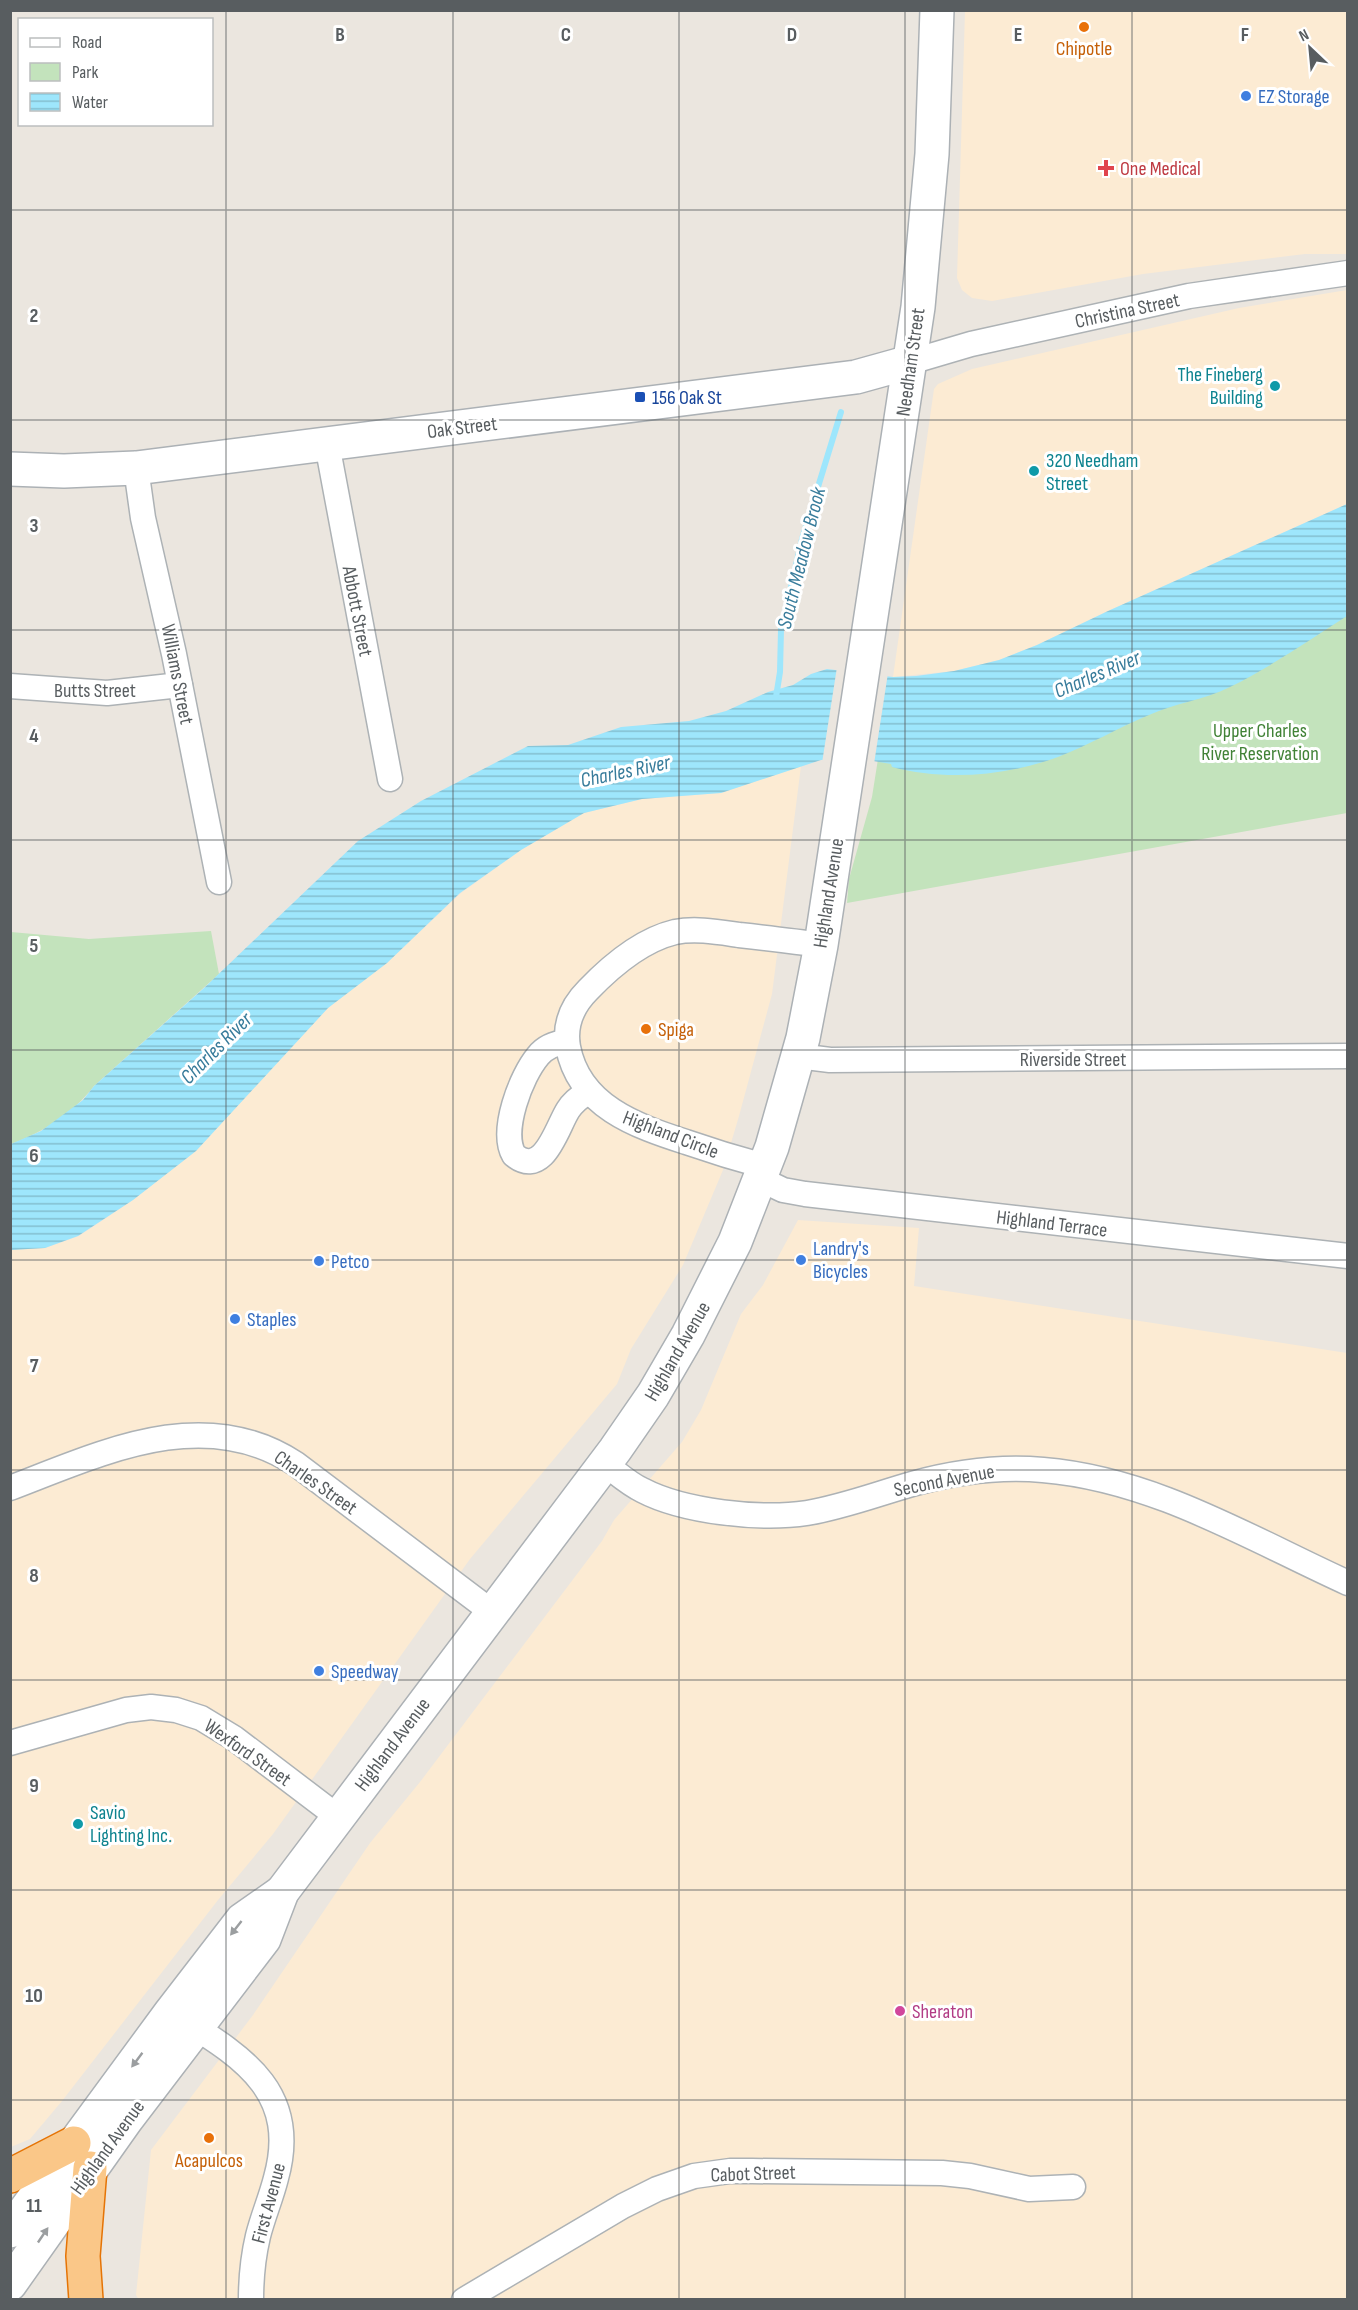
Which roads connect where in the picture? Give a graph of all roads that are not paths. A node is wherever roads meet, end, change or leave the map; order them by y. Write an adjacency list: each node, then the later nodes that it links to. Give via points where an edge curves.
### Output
1 (937, 10): 3 (main road, Needham Street, via 928,198)
2 (1347, 273): 3 (street, Christina Street, via 1189,296 971,344)
3 (910, 362): 4 (main road, Oak Street, via 856,377); 9 (main road, Needham Street)
4 (327, 444): 5 (main road, Oak Street); 10 (street, Abbott Street)
5 (136, 468): 6 (main road, Oak Street); 7 (street, Williams Street, via 142,518)
6 (10, 469)
7 (180, 685): 8 (street, Butts Street, via 106,693); 11 (street, Williams Street)
8 (10, 686)
9 (856, 711): 12 (main road, Highland Avenue)
10 (390, 779)
11 (219, 882)
12 (820, 945): 13 (street, Highland Circle, via 701,931 666,935 613,967 581,998 569,1018); 14 (main road, Highland Avenue)
13 (567, 1042): 16 (street, Highland Circle, via 574,1067); 16 (street, via 545,1049 526,1075 509,1129 514,1155 532,1160 545,1152 567,1112)
14 (798, 1056): 15 (street, Riverside Street, via 830,1060); 17 (main road, Highland Avenue)
15 (1347, 1056)
16 (589, 1091): 17 (street, Highland Circle, via 608,1109 633,1123)
17 (762, 1173): 18 (street, Highland Terrace, via 783,1190 805,1194); 19 (main road, Highland Avenue, via 733,1246 688,1335 635,1423)
18 (1347, 1256)
19 (605, 1464): 21 (street, Second Avenue, via 642,1490 662,1498 705,1509 760,1515 816,1511 981,1470 1067,1473 1155,1494); 22 (main road, Highland Avenue)
20 (10, 1488): 22 (street, Charles Street, via 134,1443 189,1436 240,1440 270,1449 296,1464)
21 (1347, 1583)
22 (492, 1612): 24 (main road, Highland Avenue)
23 (10, 1743): 24 (street, Wexford Street, via 126,1710 176,1710 201,1718 234,1738)
24 (338, 1817): 25 (main road, Highland Avenue, via 282,1892 242,1920)
25 (184, 2020): 26 (main road, Highland Avenue); 32 (street, First Avenue, via 259,2077 274,2098 279,2116 280,2165 255,2251)
26 (82, 2156): 27 (highway); 29 (main road, Highland Avenue); 30 (main road, Highland Avenue, one-way to 26); 31 (highway)
27 (10, 2176)
28 (1073, 2187): 33 (street, Cabot Street, via 1029,2189 942,2173 752,2171 694,2176 631,2201)
29 (10, 2231)
30 (10, 2284)
31 (86, 2300)
32 (250, 2300)
33 (464, 2300)

